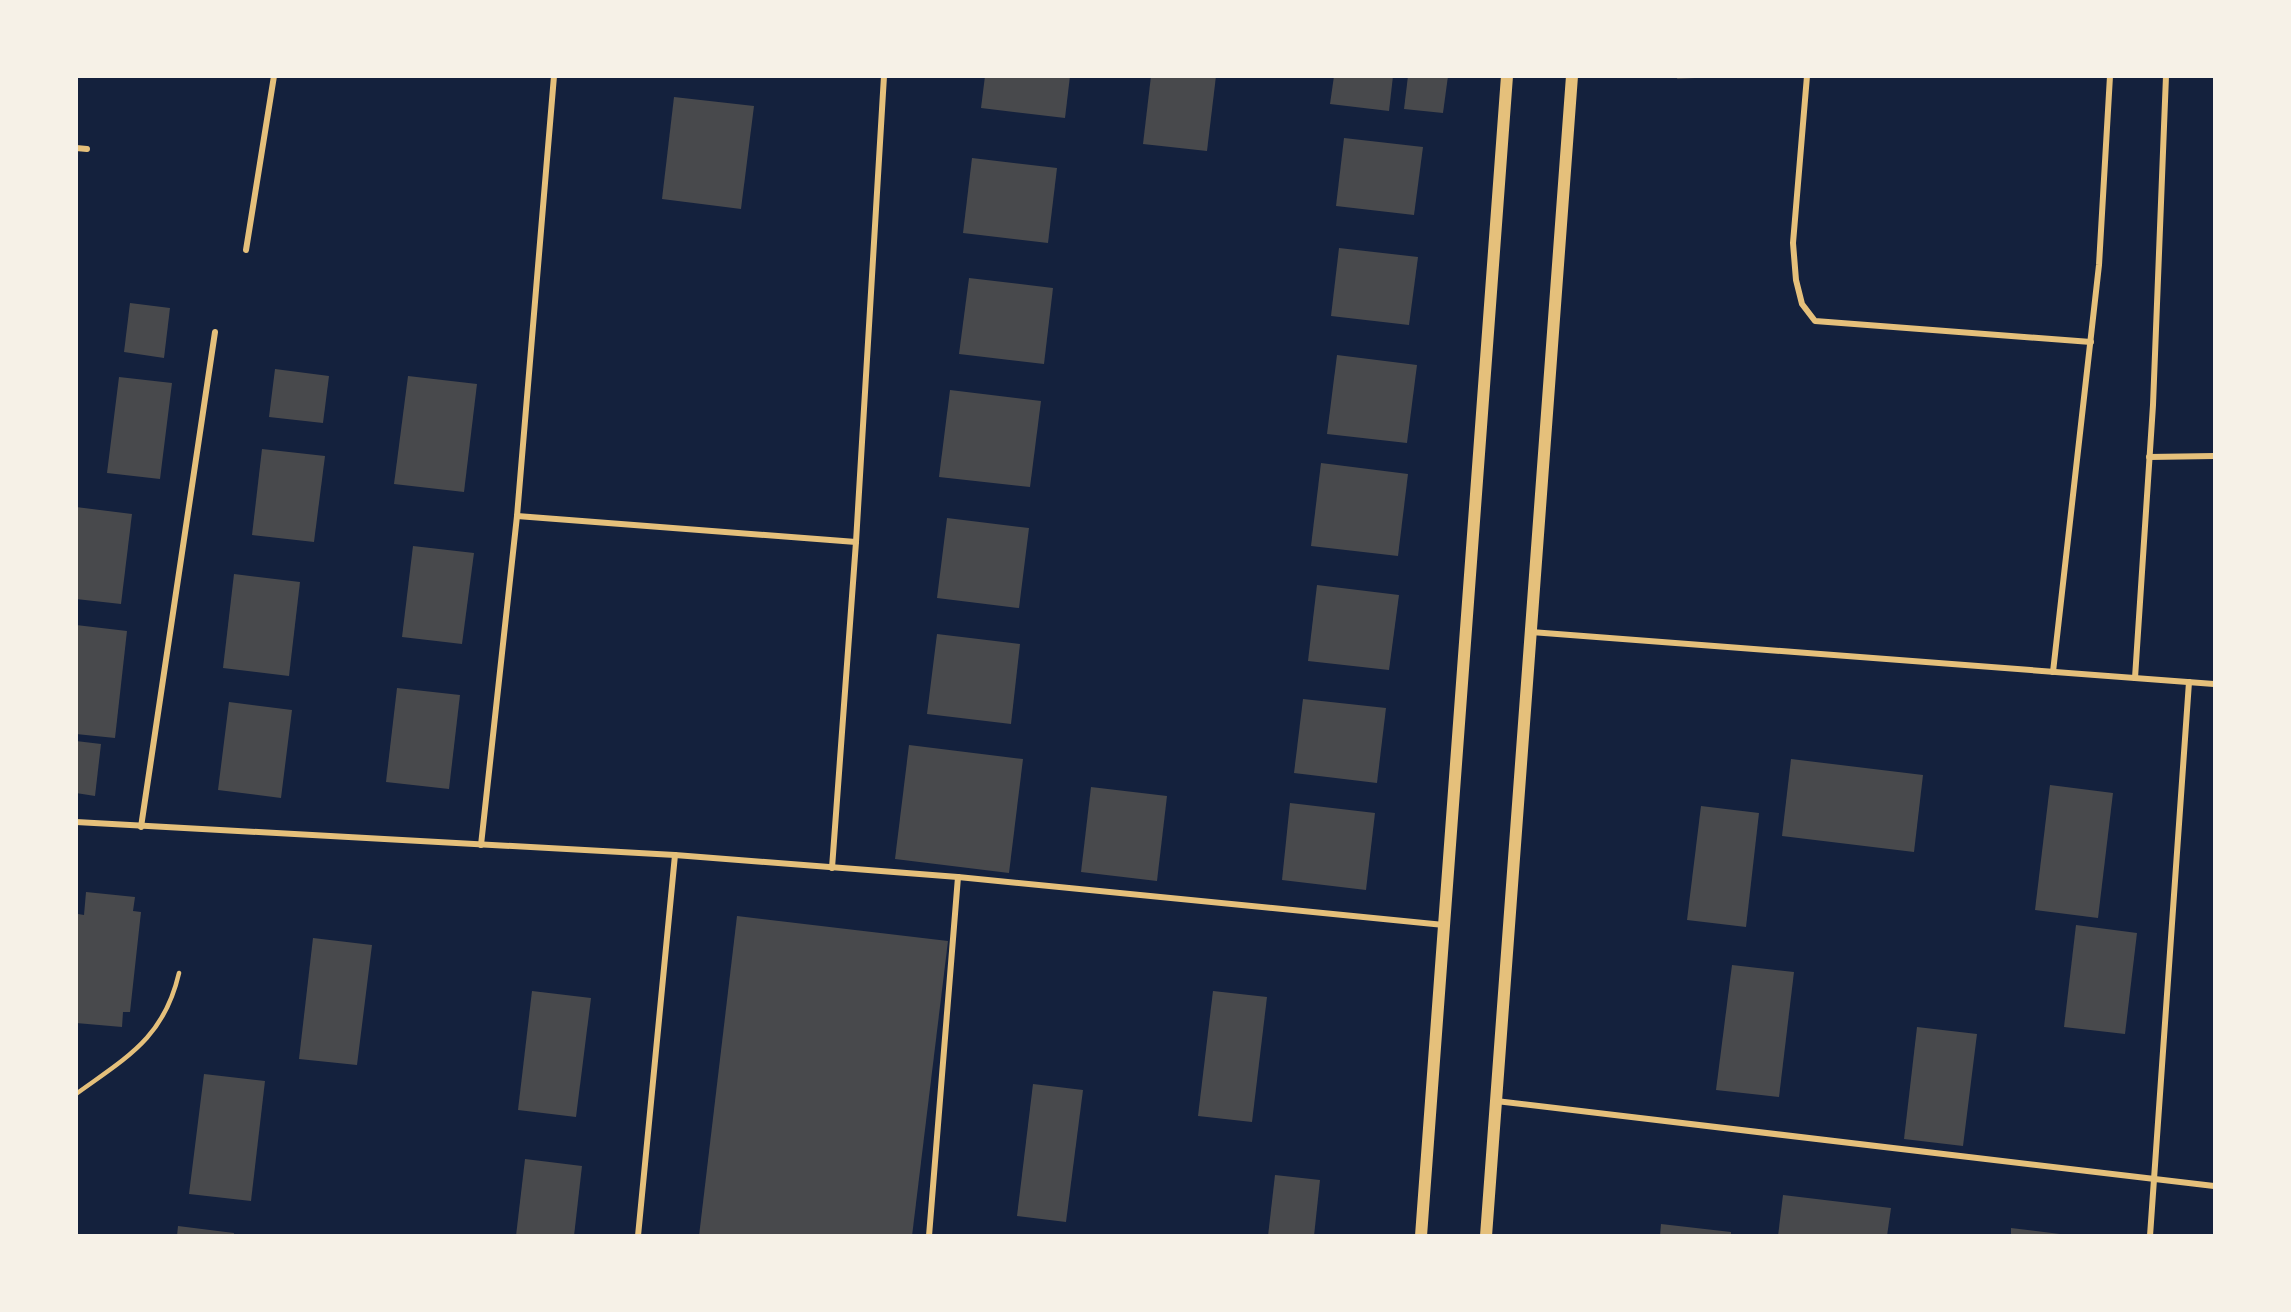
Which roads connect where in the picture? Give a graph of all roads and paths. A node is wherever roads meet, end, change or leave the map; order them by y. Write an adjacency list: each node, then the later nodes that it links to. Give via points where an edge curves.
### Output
1 (274, 76): 11 (street)
2 (554, 76): 16 (street)
3 (884, 76): 17 (street)
4 (1507, 76): 29 (main road)
5 (1572, 76): 18 (main road)
6 (1807, 76): 13 (street, via 1793,243 1802,304 1815,321)
7 (2110, 76): 13 (street)
8 (2166, 76): 15 (street)
9 (76, 148): 10 (street)
10 (87, 149)
11 (246, 250)
12 (215, 332): 24 (street)
13 (2091, 342): 19 (street)
14 (2214, 456): 15 (street)
15 (2149, 457): 20 (street)
16 (517, 516): 17 (street); 25 (street)
17 (856, 542): 27 (street)
18 (1531, 632): 19 (street); 32 (main road)
19 (2053, 672): 20 (street)
20 (2135, 678): 21 (street)
21 (2189, 682): 22 (street); 33 (street)
22 (2214, 684)
23 (76, 822): 24 (street)
24 (141, 827): 25 (street)
25 (481, 845): 26 (street)
26 (675, 855): 27 (street); 35 (street)
27 (832, 868): 28 (street)
28 (958, 877): 29 (street); 36 (street)
29 (1444, 925): 37 (main road)
30 (179, 972): 31 (lane, via 170,1004 146,1040)
31 (76, 1094)
32 (1496, 1101): 33 (street); 38 (main road)
33 (2154, 1179): 34 (street); 39 (street)
34 (2214, 1186)
35 (638, 1236)
36 (929, 1236)
37 (1421, 1236)
38 (1486, 1236)
39 (2150, 1236)

